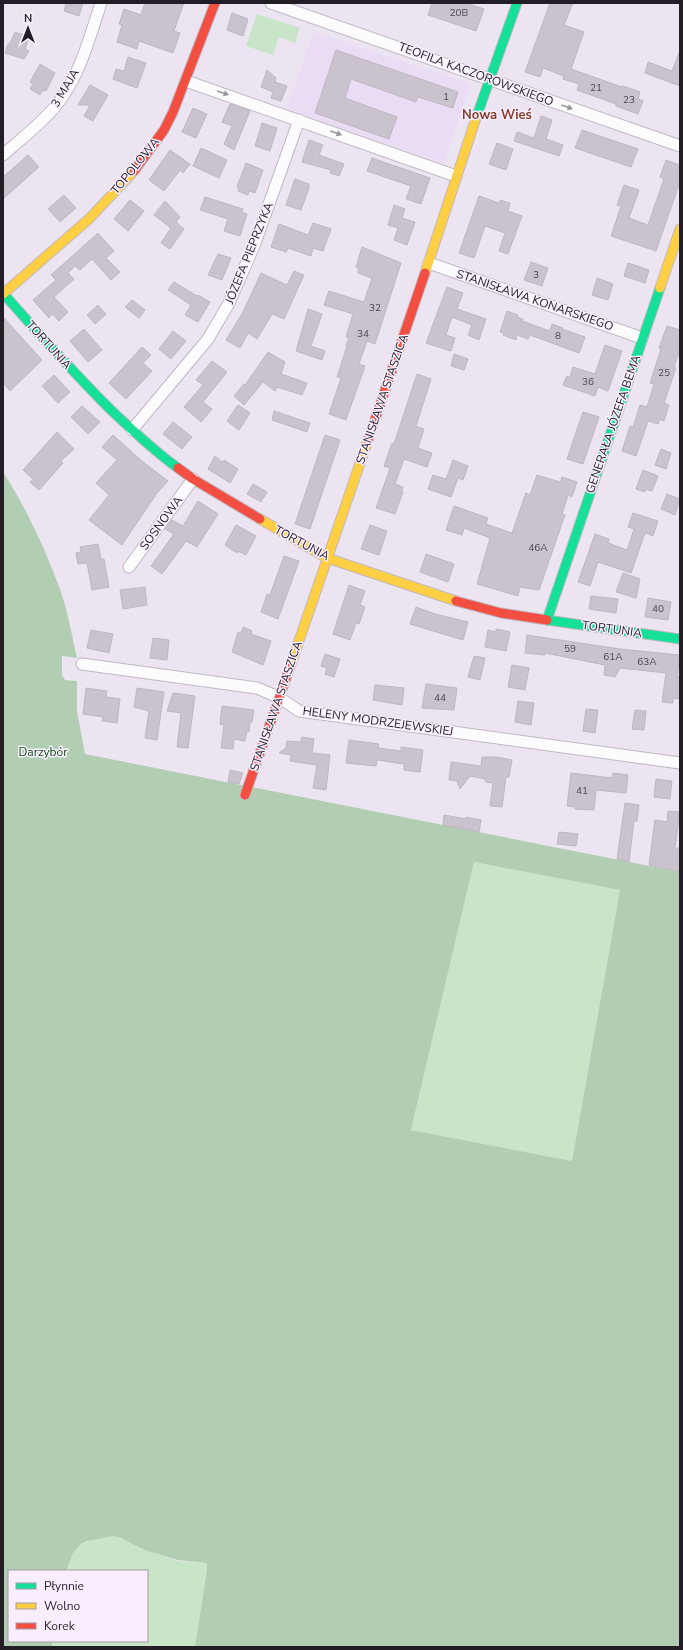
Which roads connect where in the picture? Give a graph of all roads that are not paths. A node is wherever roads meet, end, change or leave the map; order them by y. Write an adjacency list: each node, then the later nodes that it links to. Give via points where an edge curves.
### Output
1 (101, 3): 9 (street, 3 MAJA, via 79,67 64,94 42,120)
2 (215, 3): 6 (street, TOPOLOWA)
3 (271, 3): 5 (street, TEOFILA KACZOROWSKIEGO)
4 (516, 3): 5 (street, STANISŁAWA STASZICA)
5 (491, 79): 8 (street, TEOFILA KACZOROWSKIEGO, one-way to 8); 10 (street, STANISŁAWA STASZICA)
6 (186, 81): 7 (street, one-way to 7); 13 (street, TOPOLOWA, via 177,107 141,163 113,195)
7 (299, 120): 10 (street, one-way to 10); 15 (street, JÓZEFA PIEPRZYKA, via 254,246 229,303 208,339)
8 (680, 146)
9 (3, 155)
10 (456, 176): 12 (street, STANISŁAWA STASZICA)
11 (680, 229): 14 (street, GENERAŁA JÓZEFA BEMA)
12 (429, 263): 14 (street, STANISŁAWA KONARSKIEGO); 17 (street, STANISŁAWA STASZICA)
13 (3, 294): 15 (street, TORTUNIA, via 75,374)
14 (642, 338): 19 (street, GENERAŁA JÓZEFA BEMA)
15 (132, 430): 16 (street, TORTUNIA)
16 (193, 479): 17 (street, TORTUNIA); 18 (street, SOSNOWA)
17 (327, 558): 19 (street, TORTUNIA, via 447,599 501,613); 22 (street, STANISŁAWA STASZICA)
18 (129, 567)
19 (547, 620): 20 (street, TORTUNIA)
20 (680, 639)
21 (82, 664): 22 (street, HELENY MODRZEJEWSKIEJ, via 257,688)
22 (280, 698): 23 (street, HELENY MODRZEJEWSKIEJ, via 299,711); 24 (street, STANISŁAWA STASZICA)
23 (680, 763)
24 (245, 795)

